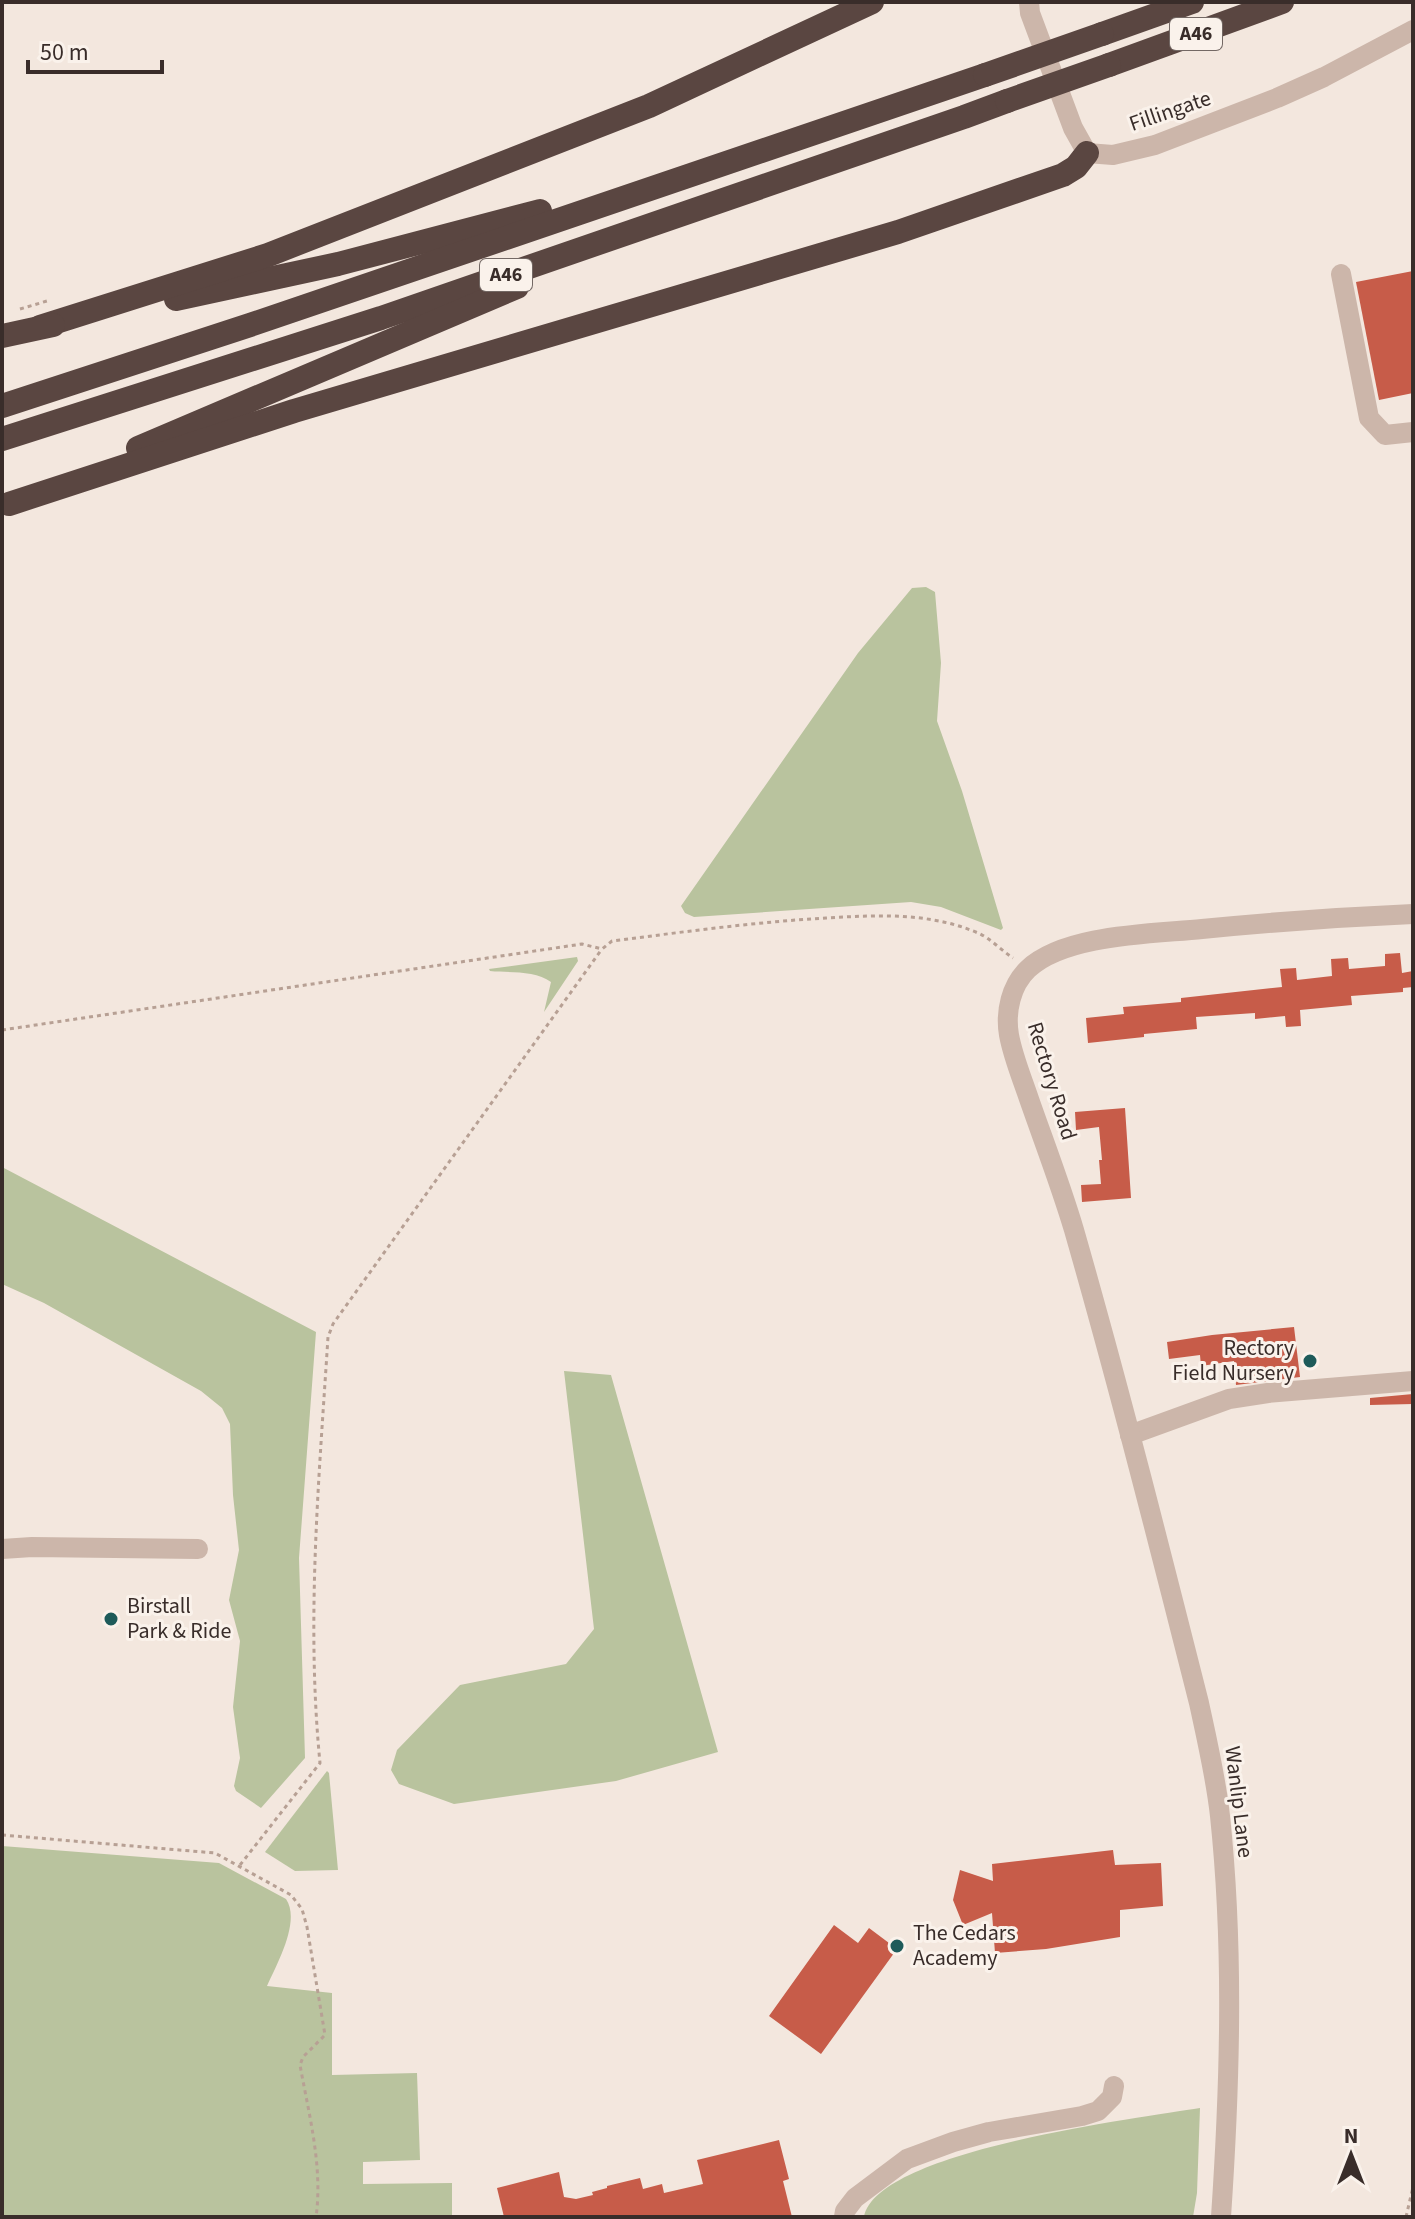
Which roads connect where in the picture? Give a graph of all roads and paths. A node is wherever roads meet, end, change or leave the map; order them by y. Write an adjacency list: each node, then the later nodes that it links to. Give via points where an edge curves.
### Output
1 (872, 2): 10 (highway, via 635,112 268,255)
2 (1029, 2): 6 (street, via 1073,128)
3 (1192, 2): 7 (highway, A46, bridge)
4 (1282, 2): 8 (highway, A46, bridge)
5 (1413, 30): 6 (street, Fillingate, via 1277,98 1155,145 1113,155)
6 (1087, 153): 15 (highway, via 1063,175 898,232 294,411)
7 (683, 177): 10 (highway, via 338,264); 12 (highway, A46)
8 (771, 184): 14 (highway, A46, via 381,318); 15 (highway)
9 (1341, 274): 13 (street, via 1369,418 1385,435)
10 (40, 327): 11 (highway)
11 (2, 336)
12 (2, 406)
13 (1413, 432)
14 (2, 439)
15 (6, 505)
16 (1413, 914): 18 (street, via 1109,938 1047,955)
17 (602, 949): 18 (path, via 612,941 793,920 917,916 982,934); 19 (path, via 582,944); 26 (path, via 333,1324 313,1558 314,1706 320,1763)
18 (1028, 969): 21 (street, Rectory Road, via 1014,987 1009,1034 1073,1225)
19 (2, 1030)
20 (1413, 1381): 22 (street, via 1229,1399)
21 (1122, 1403): 22 (street, Wanlip Lane)
22 (1130, 1435): 31 (street, Wanlip Lane, via 1199,1703 1220,1815 1229,2039)
23 (8, 1546): 24 (street)
24 (198, 1549)
25 (2, 1835): 26 (path, via 215,1853)
26 (240, 1865): 29 (path, via 291,1895 307,1927 325,2035 300,2065 318,2175)
27 (1114, 2086): 30 (street, via 1112,2097 1098,2111 989,2132 907,2159 855,2198)
28 (1413, 2187): 32 (path)
29 (316, 2217)
30 (844, 2217)
31 (1221, 2217)
32 (1406, 2217)

